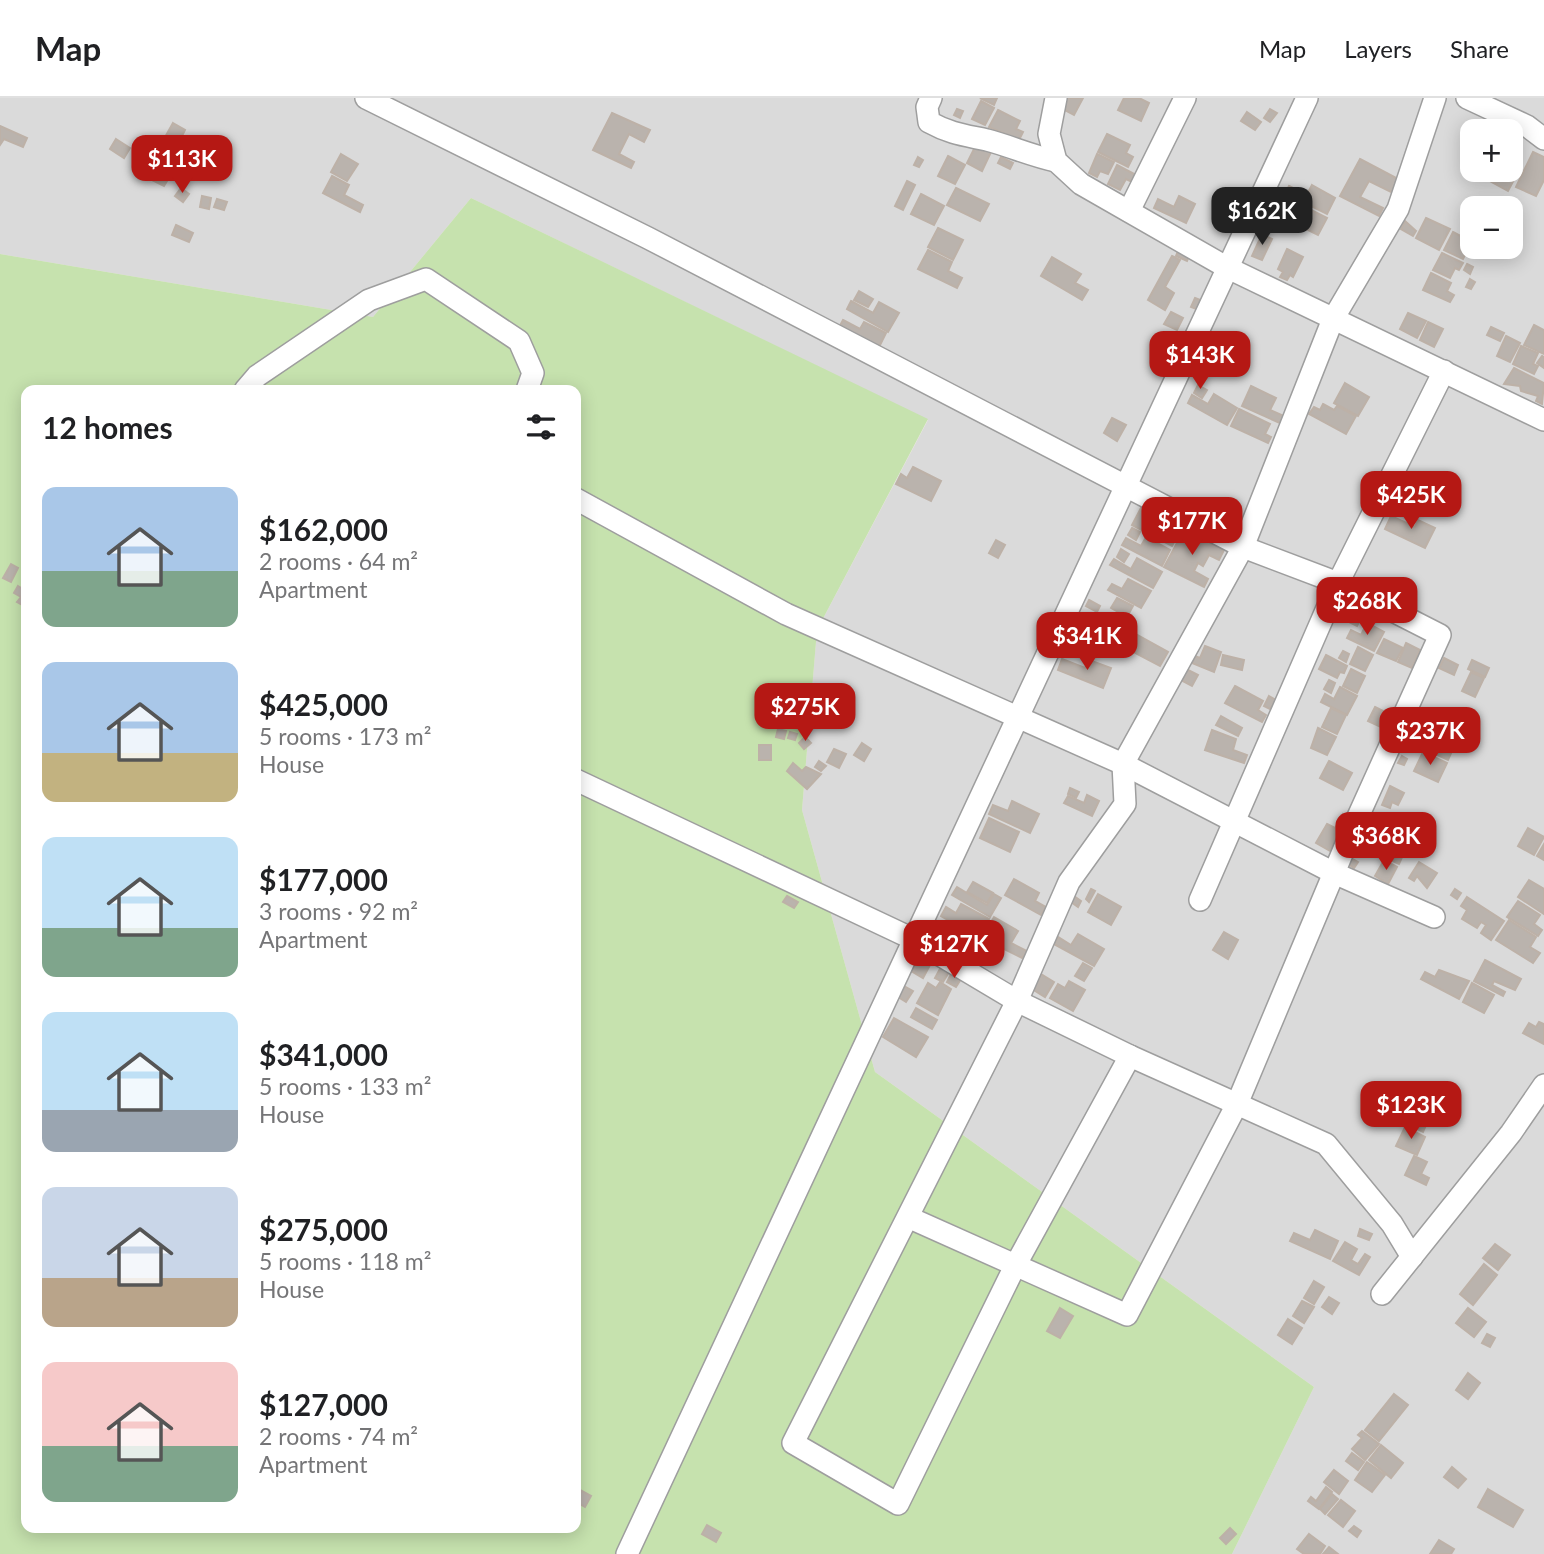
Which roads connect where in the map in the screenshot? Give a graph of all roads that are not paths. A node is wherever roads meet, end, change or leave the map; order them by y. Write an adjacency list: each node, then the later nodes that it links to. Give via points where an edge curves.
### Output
1 (366, 98): 17 (street, via 648,238)
2 (932, 98): 9 (street, via 927,107 929,122 952,134)
3 (1056, 98): 9 (street, via 1049,134)
4 (1185, 98): 10 (street)
5 (1307, 98): 11 (street)
6 (1436, 98): 12 (street, via 1398,209)
7 (1467, 98): 8 (street)
8 (1544, 139)
9 (1056, 161): 10 (street, via 1081,184)
10 (1129, 211): 11 (street)
11 (1226, 267): 12 (street); 17 (street)
12 (1333, 319): 13 (street); 19 (street)
13 (1444, 371): 16 (street); 20 (street)
14 (249, 385): 15 (street, via 369,300 426,279 519,341 533,373)
15 (529, 385)
16 (1544, 420)
17 (1124, 486): 19 (street); 21 (street)
18 (581, 502): 21 (street, via 786,614)
19 (1243, 547): 20 (street); 22 (street)
20 (1338, 583): 24 (street); 25 (street, via 1440,635)
21 (1016, 718): 22 (street); 28 (street)
22 (1123, 764): 24 (street); 29 (street, via 1125,804 1069,882)
23 (581, 782): 28 (street)
24 (1234, 823): 25 (street); 26 (street)
25 (1334, 873): 27 (street); 32 (street)
26 (1200, 901)
27 (1434, 917)
28 (913, 939): 29 (street); 37 (street)
29 (1017, 1001): 30 (street); 33 (street)
30 (1130, 1056): 32 (street); 35 (street)
31 (1544, 1085): 34 (street)
32 (1237, 1104): 34 (street, via 1326,1144 1392,1224); 35 (street, via 1127,1315)
33 (909, 1218): 35 (street); 35 (street, via 793,1443 898,1504)
34 (1412, 1257): 36 (street)
35 (1015, 1266)
36 (1382, 1294)
37 (627, 1554)

